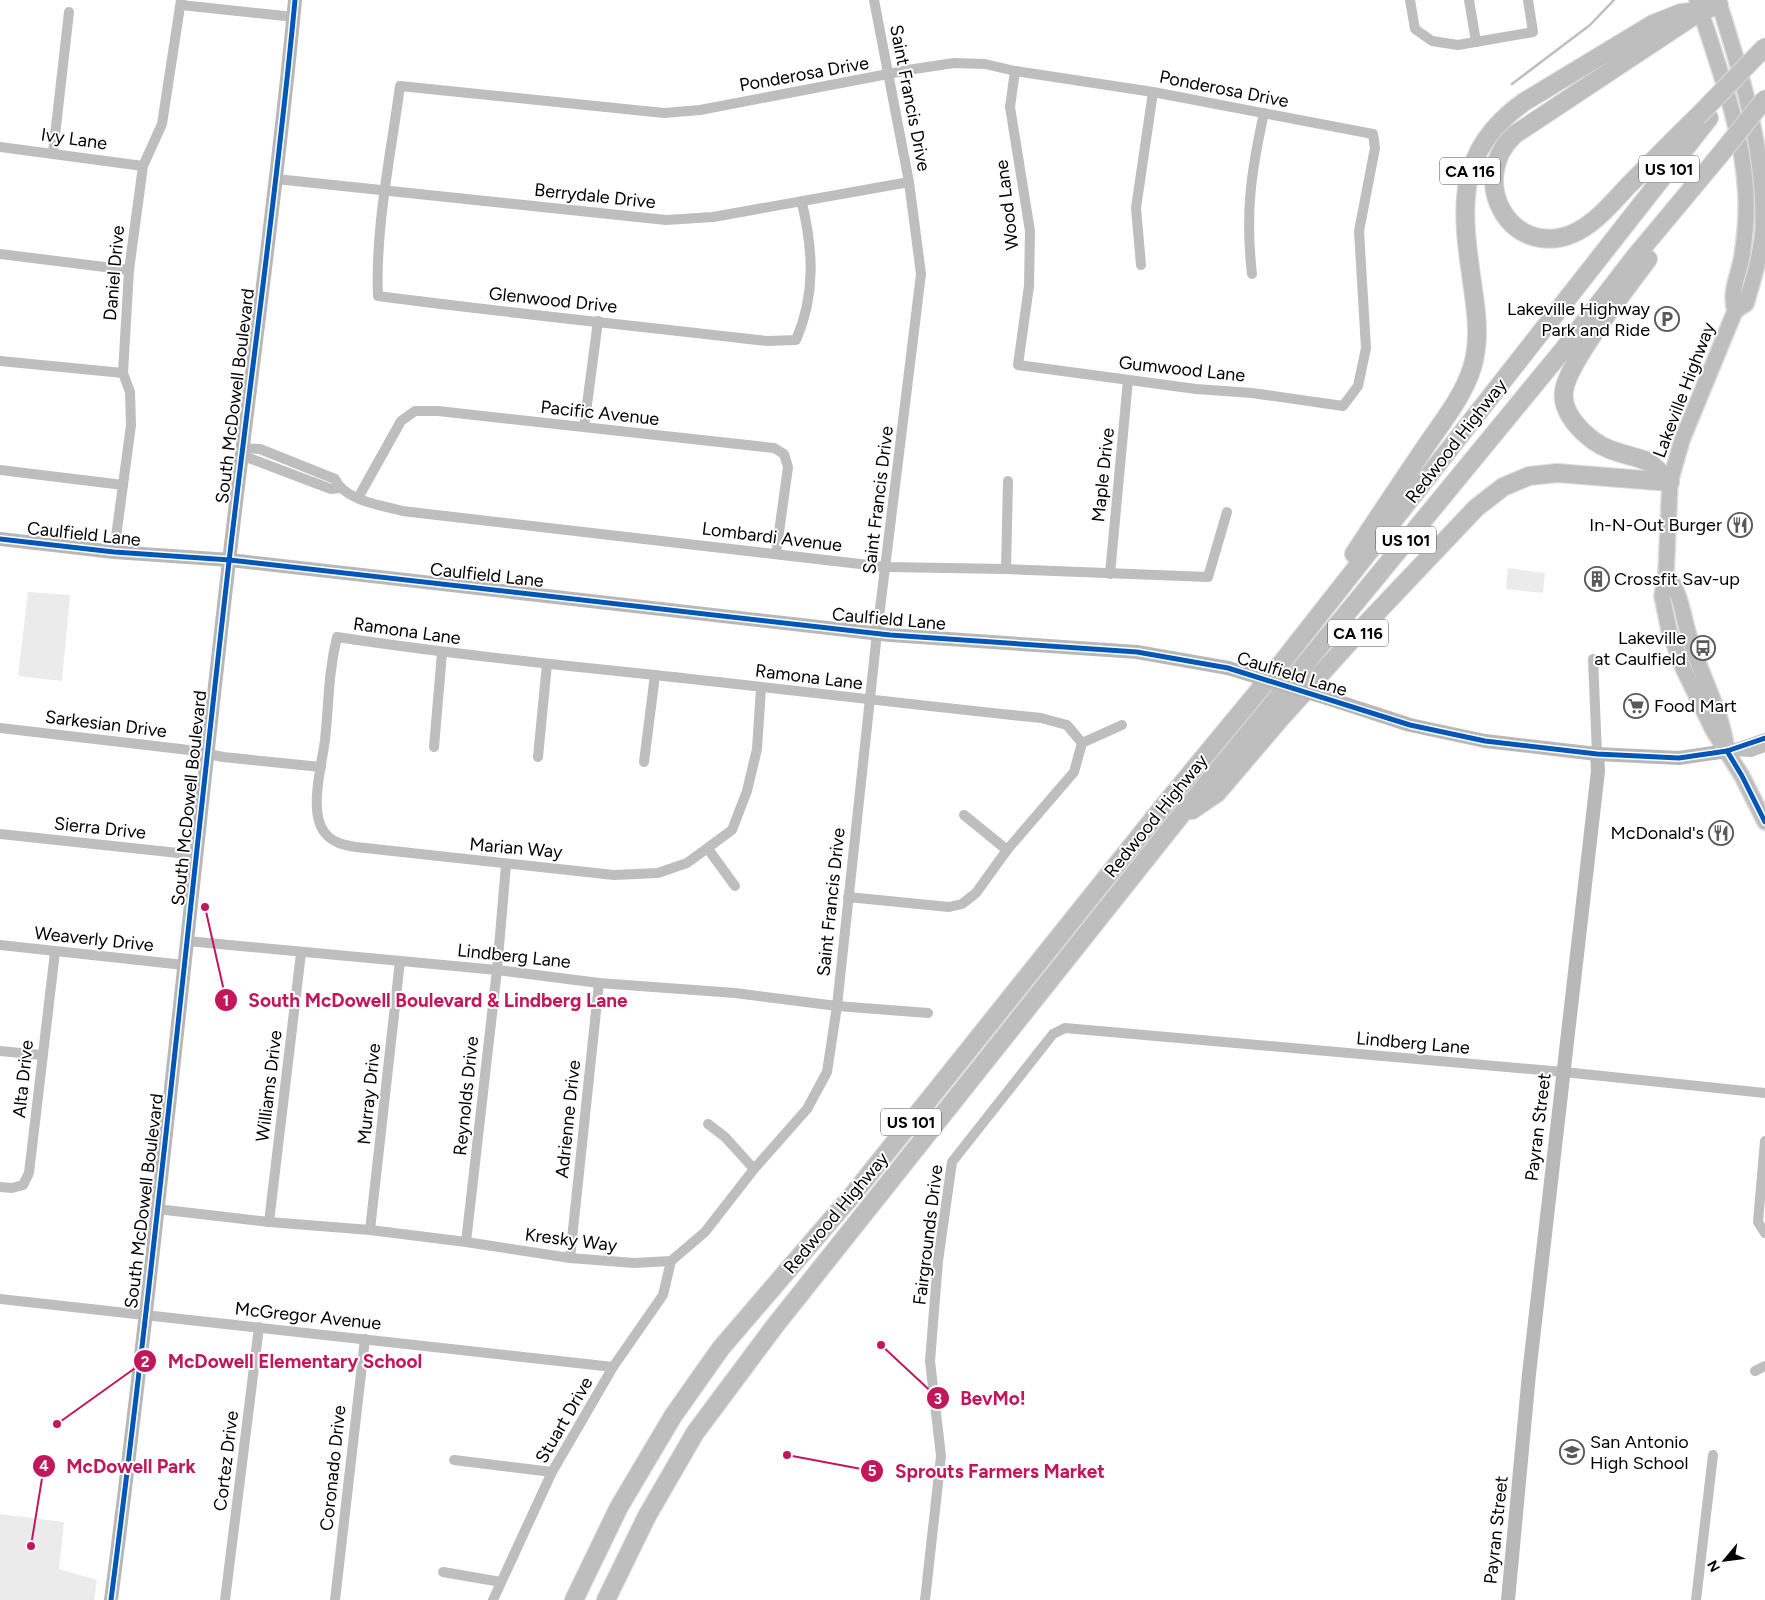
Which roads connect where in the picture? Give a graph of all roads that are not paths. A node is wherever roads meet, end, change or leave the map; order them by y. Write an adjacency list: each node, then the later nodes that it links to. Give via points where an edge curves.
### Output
1 (295, 0): 10 (main road, South McDowell Boulevard)
2 (874, 0): 14 (street, Saint Francis Drive)
3 (1410, 0): 11 (street, via 1415,29 1432,41 1458,45)
4 (1469, 0): 11 (street)
5 (1528, 0): 11 (street, via 1533,32)
6 (1719, 2): 8 (highway); 32 (main road, Lakeville Highway, via 1756,128 1763,184 1760,255 1746,304)
7 (181, 3): 10 (street); 23 (street, Daniel Drive, via 162,124)
8 (1699, 5): 19 (highway, via 1514,135 1501,150 1494,169 1498,203 1509,220 1530,234 1554,238 1573,234 1602,213); 32 (main road, Lakeville Highway, via 1730,108 1744,174 1746,216 1742,256 1731,298); 58 (highway, CA 116, via 1640,32 1524,102 1487,137 1471,169 1464,205 1477,329 1476,352 1470,374 1452,407)
9 (69, 12): 21 (street)
10 (294, 18): 24 (main road, South McDowell Boulevard)
11 (1476, 42)
12 (1765, 48): 19 (highway, bridge)
13 (1015, 71): 14 (street, Ponderosa Drive, via 985,64 954,64); 16 (street, Ponderosa Drive); 35 (street, Wood Lane, via 1010,107 1030,231 1029,286)
14 (888, 75): 15 (street, Ponderosa Drive, via 700,110 664,113); 25 (street, Saint Francis Drive)
15 (400, 86): 26 (street, Glenwood Drive)
16 (1153, 92): 18 (street, Ponderosa Drive); 29 (street, via 1136,208)
17 (1765, 99): 22 (highway, Redwood Highway / US 101, bridge)
18 (1264, 113): 31 (street, via 1250,185 1248,234); 38 (street, Ponderosa Drive, via 1373,134 1375,148 1359,231 1366,348 1358,386)
19 (1702, 118): 58 (highway, Redwood Highway / US 101)
20 (0, 146): 21 (street, Ivy Lane)
21 (53, 152): 23 (street, Ivy Lane)
22 (1719, 156): 43 (highway, via 1573,367 1564,390 1568,413 1594,441 1613,451 1646,460); 75 (highway, Redwood Highway / US 101, via 1634,258 1564,350)
23 (142, 166): 30 (street, Daniel Drive)
24 (276, 179): 26 (street, Berrydale Drive); 40 (main road, South McDowell Boulevard)
25 (910, 182): 27 (street, Berrydale Drive); 51 (street, Saint Francis Drive, via 921,274)
26 (386, 191): 27 (street, Berrydale Drive, via 666,220 713,217); 33 (street, Glenwood Drive, via 378,296 512,314)
27 (802, 203): 33 (street, Glenwood Drive, via 810,239 811,282 804,322 796,340 767,341)
28 (0, 254): 30 (street)
29 (1141, 266)
30 (129, 270): 36 (street, Daniel Drive)
31 (1252, 274)
32 (1734, 311): 43 (main road, Lakeville Highway, via 1682,440)
33 (598, 321): 39 (street)
34 (0, 360): 36 (street)
35 (1018, 365): 37 (street, Gumwood Lane)
36 (123, 374): 44 (street, Daniel Drive, via 130,392 131,425)
37 (1128, 380): 38 (street, Gumwood Lane); 53 (street, Maple Drive)
38 (1343, 406)
39 (584, 427): 45 (street, Pacific Avenue, via 415,411 401,421); 49 (street, Pacific Avenue, via 774,448 784,454 788,468)
40 (241, 452): 45 (street, Lombardi Avenue, via 260,449 335,479 339,488); 50 (main road, South McDowell Boulevard)
41 (0, 470): 44 (street)
42 (1008, 481): 52 (street)
43 (1670, 482): 68 (main road, Lakeville Highway, via 1666,574 1675,584 1691,644 1717,707); 75 (highway, CA 116, via 1557,473 1529,476 1503,487 1476,508 1365,625 1218,793)
44 (123, 485): 48 (street, Daniel Drive)
45 (358, 498): 49 (street, Lombardi Avenue, via 402,511)
46 (1227, 512): 53 (street, Lombardi Avenue, via 1208,577)
47 (0, 539): 48 (main road, Caulfield Lane)
48 (114, 552): 50 (main road, Caulfield Lane)
49 (776, 554): 51 (street, Lombardi Avenue)
50 (230, 560): 54 (main road, Caulfield Lane); 70 (main road, South McDowell Boulevard)
51 (886, 567): 52 (street, Lombardi Avenue); 54 (street, Saint Francis Drive)
52 (1006, 569): 53 (street, Lombardi Avenue)
53 (1110, 574)
54 (877, 633): 61 (street, Saint Francis Drive); 69 (main road, Caulfield Lane, bridge, via 1137,652 1228,668 1367,713 1447,734)
55 (442, 653): 57 (street, Ramona Lane); 67 (street); 73 (street, Ramona Lane, via 337,637 327,694)
56 (1594, 659): 69 (street, Payran Street)
57 (547, 664): 59 (street, Ramona Lane); 71 (street)
58 (1280, 665): 126 (highway, Redwood Highway / US 101, via 855,1192 721,1348 673,1416 619,1507)
59 (654, 675): 60 (street, Ramona Lane); 72 (street)
60 (761, 688): 61 (street, Ramona Lane); 78 (street, Marian Way, via 757,749 747,791 732,830)
61 (869, 701): 65 (street, Ramona Lane, via 1041,718 1067,725); 83 (street, Saint Francis Drive)
62 (1122, 725): 65 (street)
63 (0, 728): 70 (street, Sarkesian Drive, via 192,750)
64 (1765, 738): 68 (street, Caulfield Lane)
65 (1082, 742): 79 (street, via 1074,772)
66 (1765, 746): 68 (street, Caulfield Lane, via 1752,752)
67 (434, 747)
68 (1727, 751): 69 (main road, Caulfield Lane, via 1679,758); 76 (main road)
69 (1597, 754): 97 (main road, Payran Street, via 1598,771)
70 (208, 755): 73 (street); 80 (main road, South McDowell Boulevard)
71 (538, 757)
72 (644, 762)
73 (321, 767): 81 (street, Marian Way, via 317,790 318,817 324,833 339,844)
74 (964, 815): 79 (street)
75 (1177, 820): 127 (highway, Redwood Highway / US 101, via 774,1327 695,1433 647,1516)
76 (1765, 822)
77 (0, 834): 80 (street, Sierra Drive)
78 (708, 849): 81 (street, Marian Way, via 687,863 658,873 614,875); 82 (street)
79 (1007, 850): 83 (street, via 976,893 962,904 949,907)
80 (196, 855): 84 (main road, South McDowell Boulevard)
81 (506, 865): 90 (street, Reynolds Drive)
82 (735, 886)
83 (848, 897): 92 (street, Saint Francis Drive)
84 (187, 941): 87 (street, Lindberg Lane); 89 (main road, South McDowell Boulevard)
85 (0, 945): 86 (street, Weaverly Drive)
86 (55, 952): 89 (street, Weaverly Drive); 96 (street, Alta Drive)
87 (301, 953): 88 (street, Lindberg Lane); 104 (street, Williams Drive)
88 (400, 961): 90 (street, Lindberg Lane); 105 (street, Murray Drive)
89 (184, 965): 103 (main road, South McDowell Boulevard)
90 (497, 970): 91 (street, Lindberg Lane); 107 (street, Reynolds Drive)
91 (599, 983): 92 (street, Lindberg Lane, via 736,993); 108 (street, Adrienne Drive)
92 (836, 1006): 93 (street, Lindberg Lane); 101 (street, via 827,1072 807,1108)
93 (928, 1013)
94 (1058, 1030): 97 (street, Lindberg Lane, via 1065,1028); 128 (street, Fairgrounds Drive, via 952,1162 938,1261 930,1361 941,1456)
95 (0, 1051): 96 (street)
96 (42, 1055): 102 (street, Alta Drive, via 29,1174 23,1185)
97 (1564, 1072): 98 (street, Lindberg Lane); 129 (main road, Payran Street, via 1529,1374)
98 (1765, 1093)
99 (708, 1124): 101 (street)
100 (1765, 1141): 106 (street, via 1758,1222)
101 (754, 1169): 109 (street, via 705,1232)
102 (0, 1187)
103 (157, 1209): 104 (street, Kresky Way); 111 (main road, South McDowell Boulevard)
104 (269, 1222): 105 (street, Kresky Way)
105 (370, 1230): 107 (street, Kresky Way)
106 (1765, 1234)
107 (466, 1242): 108 (street, Kresky Way)
108 (570, 1258): 109 (street, Kresky Way, via 634,1264)
109 (671, 1261): 114 (street, Stuart Drive, via 662,1295)
110 (0, 1299): 111 (street, McGregor Avenue)
111 (144, 1315): 112 (street, McGregor Avenue); 122 (main road, South McDowell Boulevard)
112 (259, 1327): 113 (street, McGregor Avenue); 123 (street, Cortez Drive)
113 (365, 1339): 114 (street, McGregor Avenue); 124 (street, Coronado Drive)
114 (613, 1366): 119 (street, Stuart Drive)
115 (1765, 1366): 116 (street)
116 (1755, 1371)
117 (1713, 1455): 130 (street)
118 (454, 1460): 119 (street)
119 (552, 1472): 121 (street, Stuart Drive)
120 (444, 1572): 121 (street)
121 (501, 1582): 125 (street, Stuart Drive)
122 (111, 1600)
123 (226, 1600)
124 (335, 1600)
125 (493, 1600)
126 (574, 1600)
127 (606, 1600)
128 (925, 1600)
129 (1508, 1600)
130 (1696, 1600)

